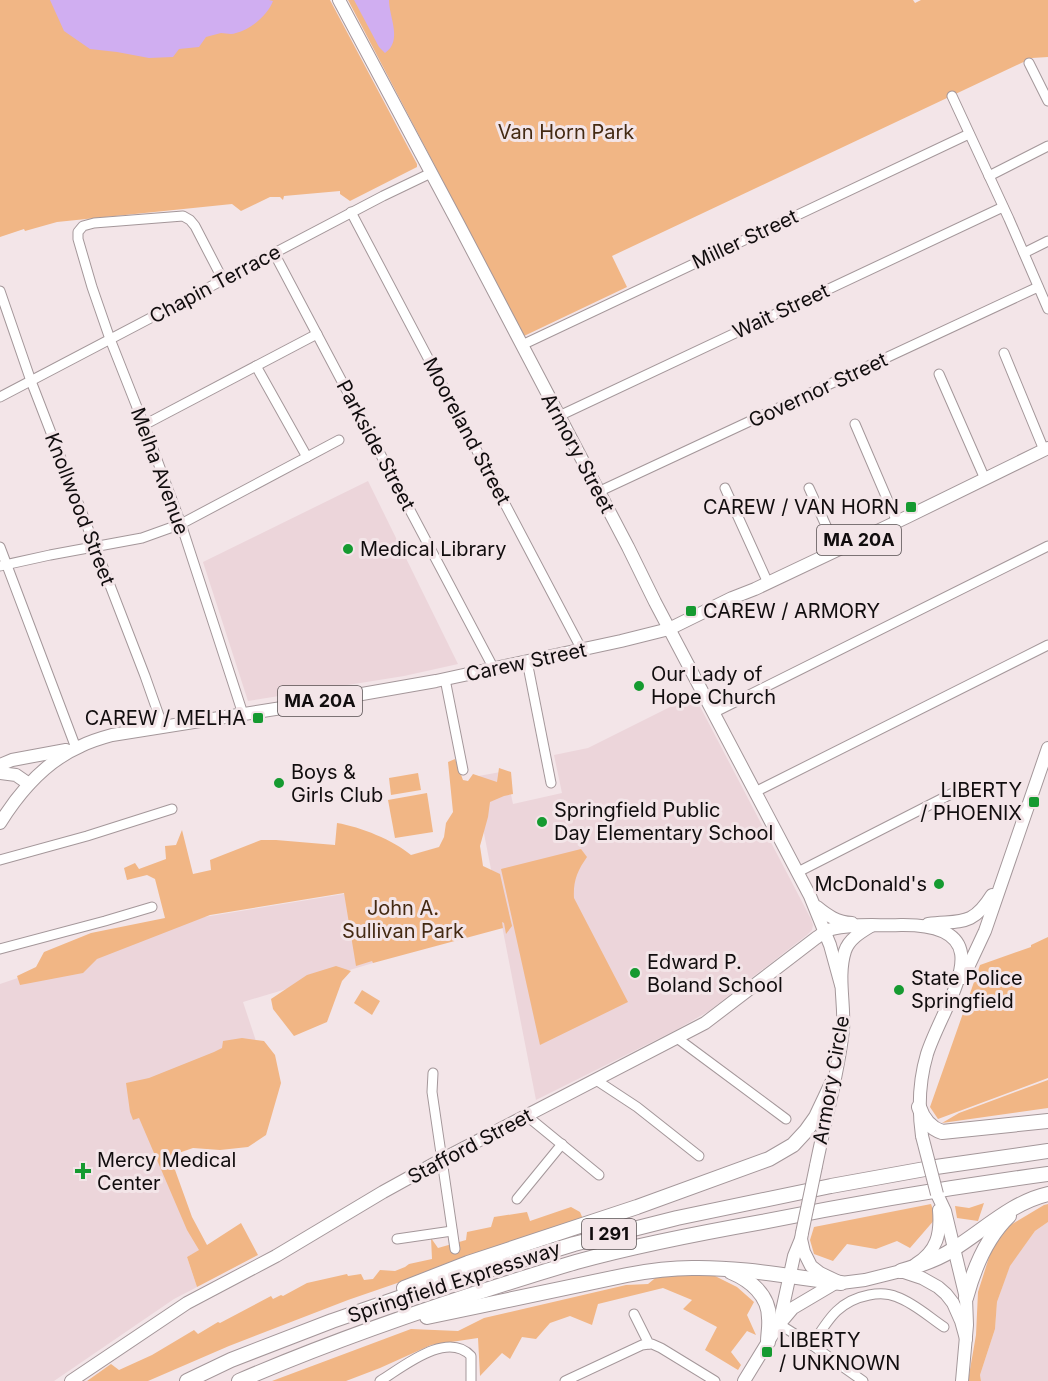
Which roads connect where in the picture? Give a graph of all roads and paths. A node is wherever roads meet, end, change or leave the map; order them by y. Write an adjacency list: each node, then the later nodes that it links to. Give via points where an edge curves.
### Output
1 (339, 0): 7 (main road, Armory Street)
2 (1029, 63): 4 (street)
3 (952, 96): 5 (street)
4 (1048, 101)
5 (969, 134): 8 (street); 20 (street, Miller Street)
6 (1048, 146): 8 (street)
7 (431, 173): 10 (street, Chapin Terrace); 20 (main road, Armory Street)
8 (989, 176): 9 (street)
9 (1003, 207): 13 (street); 26 (street, Wait Street)
10 (351, 212): 12 (street, Chapin Terrace); 46 (street, Mooreland Street)
11 (1048, 241): 13 (street)
12 (274, 253): 14 (street, Chapin Terrace); 18 (street, Parkside Street)
13 (1024, 253): 15 (street)
14 (224, 280): 19 (street, Chapin Terrace); 19 (street, Melha Avenue, via 195,226 183,216 82,225 78,239)
15 (1038, 287): 17 (street); 35 (street, Governor Street)
16 (0, 291): 24 (street, Knollwood Street)
17 (1048, 309)
18 (317, 334): 22 (street); 48 (street, Parkside Street)
19 (110, 339): 24 (street, Chapin Terrace); 28 (street, Melha Avenue)
20 (522, 345): 26 (main road, Armory Street)
21 (1004, 353): 30 (street)
22 (256, 366): 28 (street); 31 (street)
23 (939, 374): 32 (street)
24 (31, 381): 25 (street, Chapin Terrace); 40 (street, Knollwood Street)
25 (0, 397)
26 (559, 416): 35 (main road, Armory Street)
27 (855, 424): 36 (street)
28 (144, 425): 37 (street, Melha Avenue)
29 (339, 440): 31 (street)
30 (1046, 449): 32 (main road, Carew Street / MA 20A)
31 (307, 457): 37 (street)
32 (985, 479): 36 (main road, Carew Street / MA 20A)
33 (726, 488): 43 (street)
34 (809, 488): 41 (street)
35 (598, 492): 44 (main road, Armory Street)
36 (897, 522): 41 (main road, Carew Street / MA 20A)
37 (181, 524): 40 (street, via 142,538); 51 (street, Melha Avenue)
38 (1048, 546): 50 (street)
39 (0, 547): 42 (street)
40 (95, 547): 42 (street); 52 (street, Knollwood Street)
41 (837, 550): 43 (main road, Carew Street / MA 20A)
42 (3, 565): 53 (street)
43 (768, 583): 44 (main road, Carew Street / MA 20A)
44 (669, 629): 46 (main road, Carew Street / MA 20A); 50 (main road, Armory Street)
45 (1048, 645): 60 (street)
46 (582, 650): 47 (main road, Carew Street / MA 20A)
47 (527, 662): 48 (main road, Carew Street / MA 20A); 58 (street)
48 (494, 669): 49 (main road, Carew Street / MA 20A)
49 (445, 679): 51 (main road, Carew Street / MA 20A); 56 (street)
50 (713, 713): 60 (main road, Armory Street)
51 (243, 714): 52 (main road, Carew Street / MA 20A)
52 (163, 727): 53 (main road, Carew Street / MA 20A, via 112,735)
53 (76, 748): 55 (main road); 59 (main road, Carew Street / MA 20A, via 46,767)
54 (1048, 748): 66 (main road)
55 (0, 765)
56 (463, 770)
57 (0, 773): 59 (main road, via 16,775)
58 (551, 783)
59 (29, 784): 63 (main road, Carew Street / MA 20A)
60 (755, 792): 65 (main road, Armory Street)
61 (953, 793): 65 (street)
62 (172, 808): 64 (street)
63 (0, 823)
64 (0, 860)
65 (798, 872): 68 (main road, Armory Street)
66 (1003, 876): 69 (main road, via 983,909 968,920); 74 (main road, via 985,930)
67 (152, 906): 72 (street)
68 (816, 906): 70 (main road, via 835,920); 71 (main road, Armory Street)
69 (920, 925): 70 (main road); 74 (main road, via 946,933 958,946 962,963)
70 (867, 926): 71 (main road, Stafford Street); 73 (main road, Armory Circle, via 846,947)
71 (825, 932): 73 (main road, Armory Street); 75 (main road, Stafford Street, via 713,1017)
72 (0, 949)
73 (841, 985): 77 (main road, Armory Circle, via 843,1028)
74 (957, 986): 79 (main road, via 927,1056)
75 (677, 1038): 78 (main road, Stafford Street); 81 (street)
76 (433, 1073): 86 (street)
77 (834, 1079): 94 (main road, Armory Circle, bridge); 104 (highway, via 806,1131 793,1145 769,1159 468,1263 397,1290)
78 (596, 1080): 80 (main road, Stafford Street); 85 (street)
79 (919, 1107): 82 (highway, via 928,1124 942,1132); 92 (main road, bridge, via 922,1136)
80 (527, 1116): 83 (street); 86 (main road, Stafford Street)
81 (786, 1119)
82 (1048, 1121)
83 (562, 1144): 88 (street); 90 (street)
84 (1048, 1151): 104 (highway, Springfield Expressway / I 291, via 884,1176 625,1230)
85 (699, 1156)
86 (441, 1160): 93 (street); 113 (main road, Stafford Street, via 186,1303)
87 (1048, 1174): 107 (highway, Springfield Expressway / I 291, via 869,1202 654,1244 577,1262)
88 (599, 1175)
89 (1048, 1194): 91 (highway)
90 (517, 1199)
91 (1021, 1205): 97 (highway); 102 (highway, via 1005,1219 982,1252)
92 (942, 1209): 97 (main road); 99 (main road, via 933,1249)
93 (452, 1231): 95 (street); 96 (street)
94 (801, 1236): 100 (main road, Armory Circle); 101 (main road, via 811,1266)
95 (397, 1239)
96 (455, 1249)
97 (955, 1249): 99 (highway); 102 (main road)
98 (720, 1269): 100 (highway); 107 (highway, via 680,1268 627,1275); 109 (highway, via 747,1280 765,1299 770,1315)
99 (904, 1271): 101 (main road); 108 (main road, via 927,1280 946,1294)
100 (791, 1276): 101 (highway); 105 (main road, Armory Circle)
101 (839, 1282): 105 (main road, via 793,1308)
102 (966, 1298): 108 (main road)
103 (634, 1314): 110 (street)
104 (342, 1318): 114 (highway, Springfield Expressway / I 291)
105 (779, 1324): 109 (main road); 111 (street)
106 (944, 1327): 111 (street, via 907,1301 886,1293 872,1294 841,1306)
107 (375, 1328): 115 (highway, Springfield Expressway / I 291)
108 (966, 1339): 122 (main road)
109 (768, 1342): 120 (main road)
110 (649, 1344): 112 (street); 119 (street)
111 (812, 1345): 121 (street)
112 (578, 1379): 118 (street)
113 (71, 1381)
114 (187, 1381)
115 (238, 1381)
116 (381, 1381): 117 (street, via 429,1352 455,1347 471,1356)
117 (471, 1381)
118 (565, 1381)
119 (715, 1381)
120 (744, 1381)
121 (863, 1381)
122 (962, 1381)

